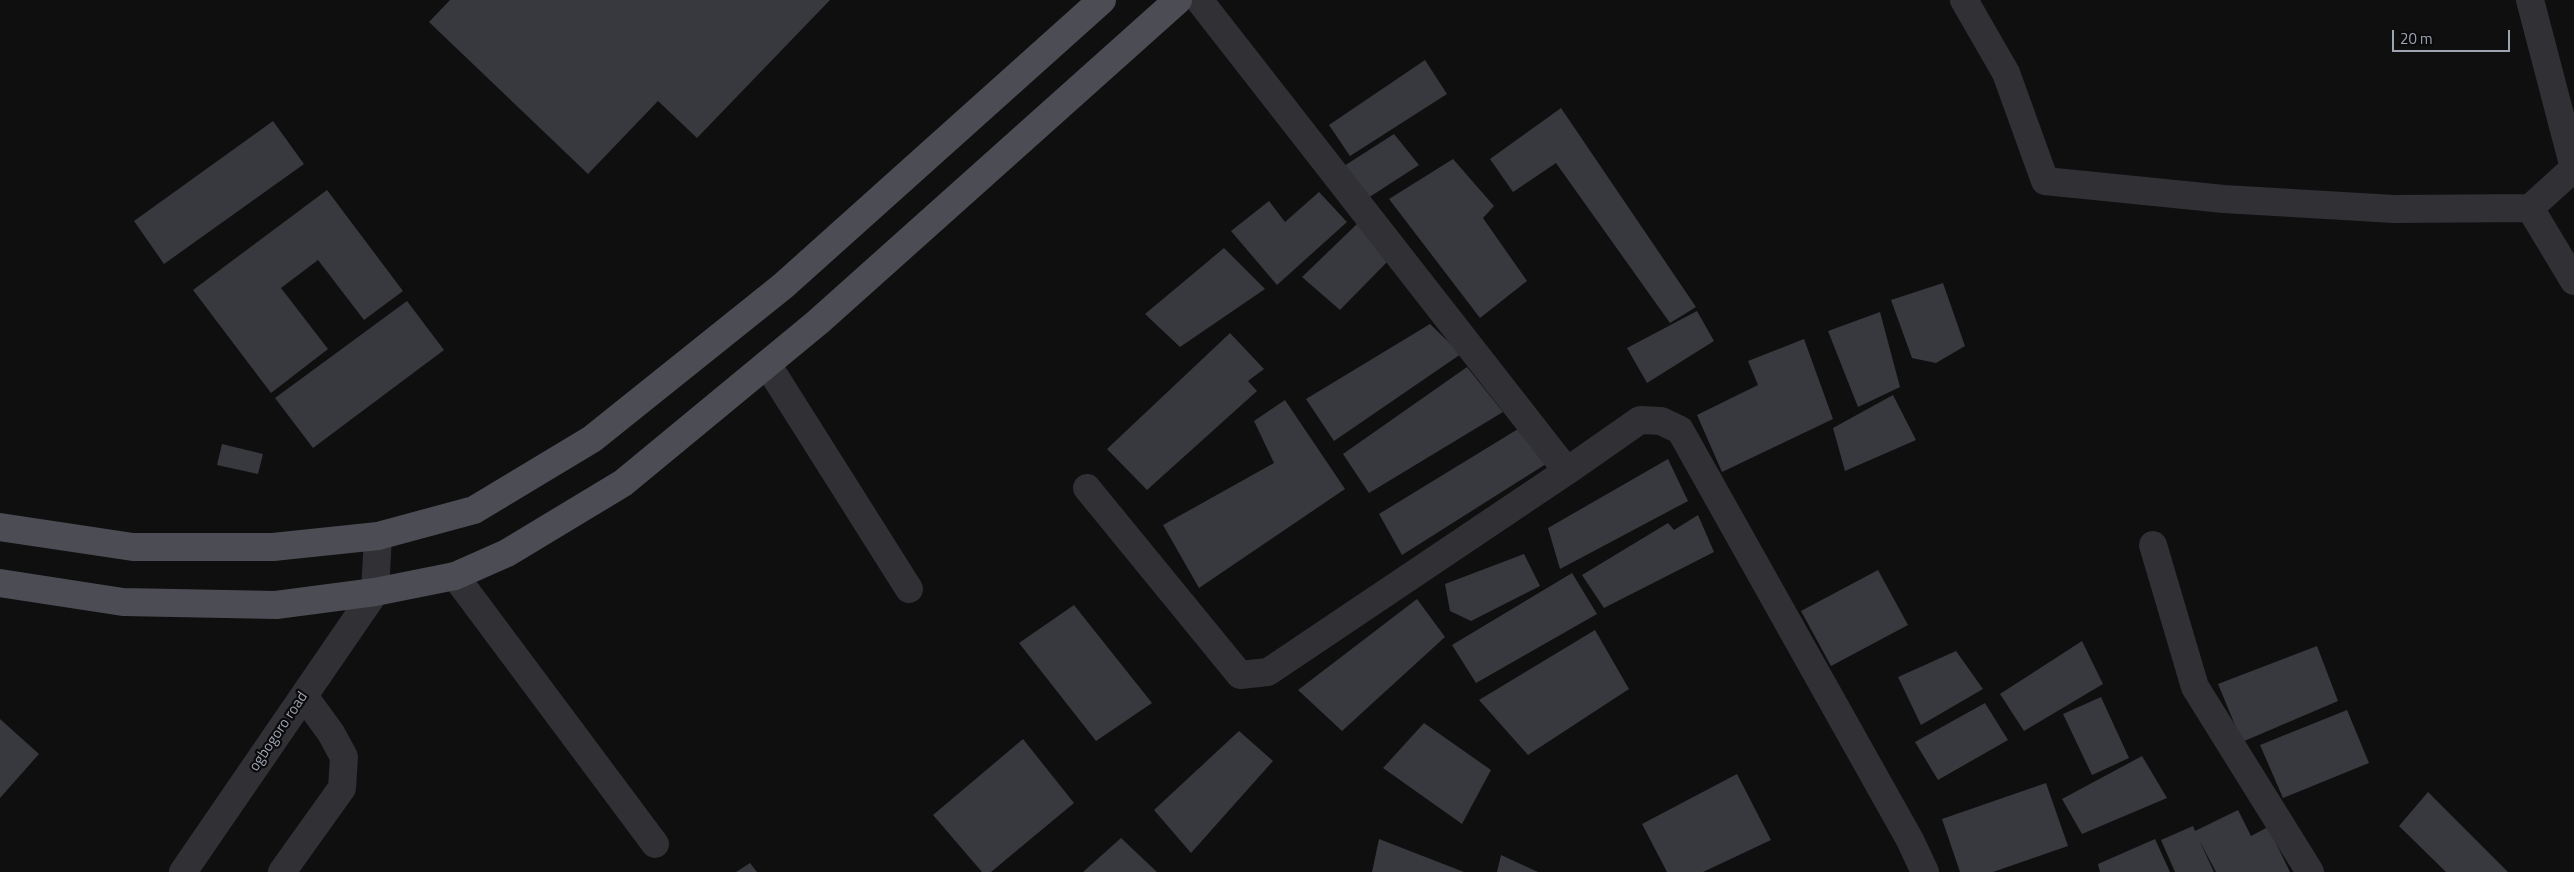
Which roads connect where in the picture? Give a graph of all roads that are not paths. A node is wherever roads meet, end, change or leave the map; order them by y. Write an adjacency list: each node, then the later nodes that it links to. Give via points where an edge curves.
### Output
1 (1102, 0): 13 (main road, via 783,286 592,439 474,510)
2 (1178, 0): 9 (main road)
3 (1199, 0): 10 (street)
4 (1964, 0): 7 (street, via 2006,73 2045,181 2224,199 2394,209)
5 (2530, 0): 6 (street)
6 (2574, 168): 7 (street)
7 (2530, 208): 8 (street)
8 (2574, 281)
9 (767, 364): 15 (main road, via 623,483 507,553); 17 (street)
10 (1566, 470): 11 (street, via 1268,672 1240,675); 23 (street, via 1640,420 1661,421 1680,430)
11 (1087, 488)
12 (0, 527): 13 (main road, via 133,547 273,547)
13 (378, 536): 18 (street)
14 (2154, 545): 24 (street, via 2195,687)
15 (455, 576): 18 (main road); 20 (street)
16 (0, 583): 18 (main road, via 133,602 276,605)
17 (909, 589)
18 (375, 592): 19 (street, ogbogoro road)
19 (304, 696): 21 (street, ogbogoro road); 22 (street, via 331,732 344,757 342,788)
20 (655, 844)
21 (183, 872)
22 (282, 872)
23 (1925, 872)
24 (2310, 872)

